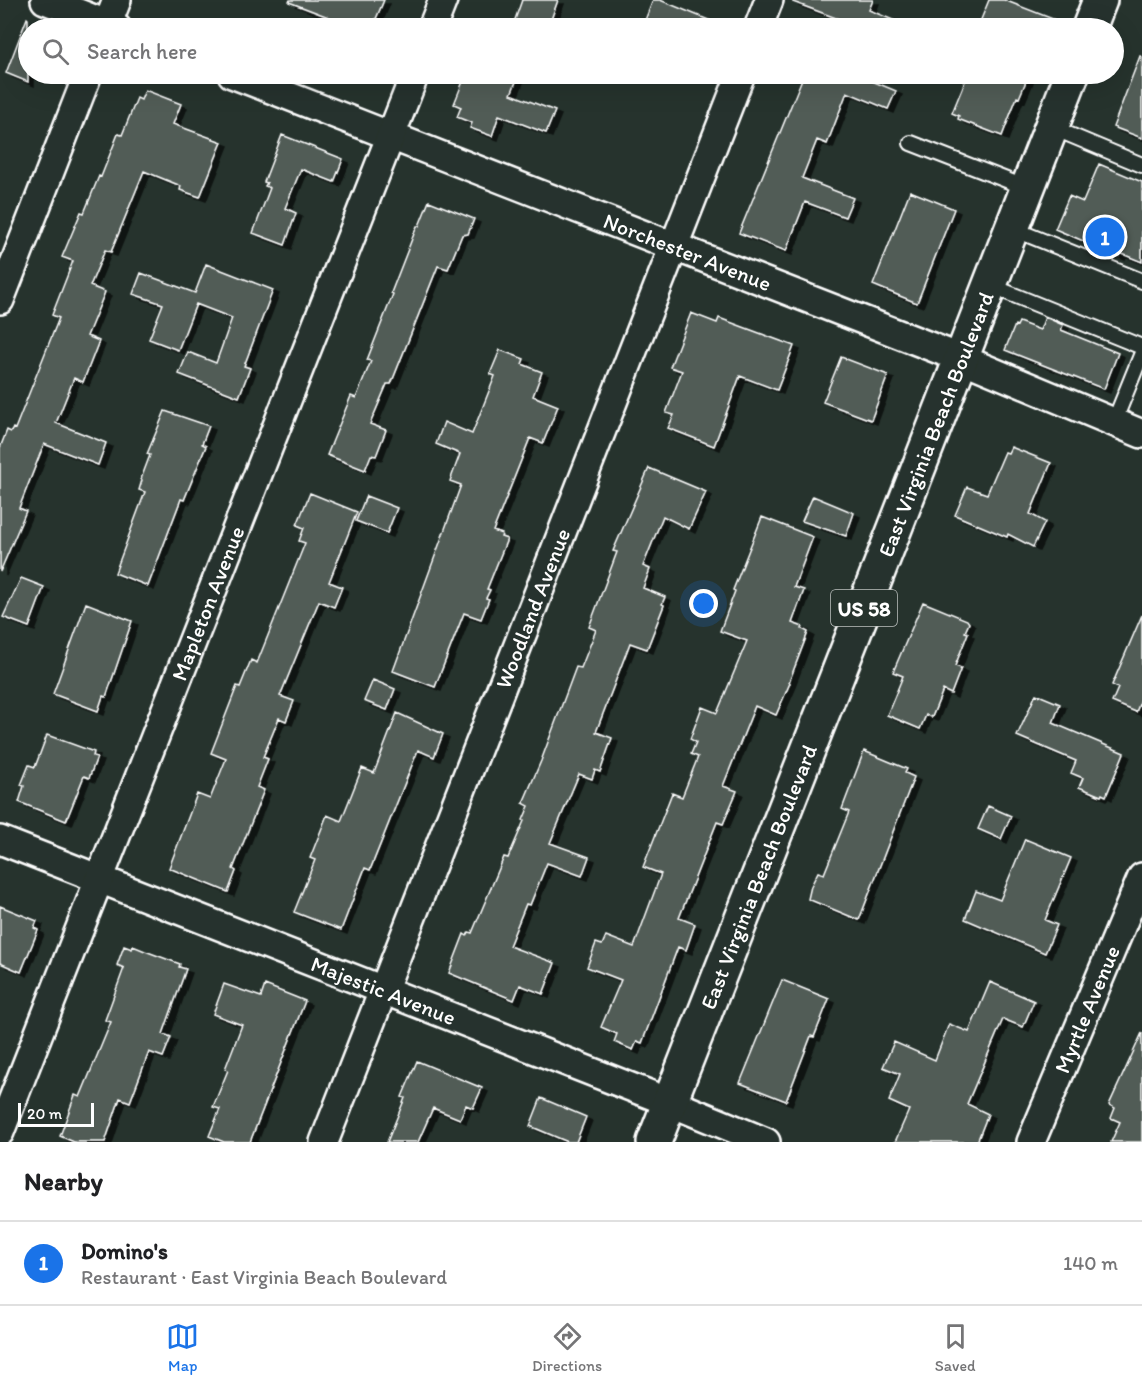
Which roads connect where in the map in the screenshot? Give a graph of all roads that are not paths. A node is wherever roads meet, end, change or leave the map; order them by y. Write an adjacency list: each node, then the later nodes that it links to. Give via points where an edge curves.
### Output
1 (45, 0): 5 (street)
2 (443, 0): 6 (street)
3 (770, 0): 7 (street)
4 (1100, 0): 8 (main road)
5 (104, 18)
6 (436, 18)
7 (762, 18)
8 (1093, 18)
9 (84, 84): 23 (street)
10 (258, 84): 15 (street, Norchester Avenue)
11 (411, 84): 15 (street, Mapleton Avenue)
12 (737, 84): 20 (street, Woodland Avenue)
13 (1068, 84): 14 (main road, East Virginia Beach Boulevard / US 58)
14 (1051, 127): 17 (lane); 18 (main road, East Virginia Beach Boulevard / US 58)
15 (390, 135): 20 (street, Norchester Avenue); 31 (street, Mapleton Avenue)
16 (911, 142): 18 (lane)
17 (1142, 165)
18 (1027, 188): 19 (main road, East Virginia Beach Boulevard / US 58)
19 (1011, 228): 21 (lane); 22 (main road, East Virginia Beach Boulevard / US 58)
20 (673, 245): 26 (street, Norchester Avenue); 32 (street, Woodland Avenue)
21 (1142, 281)
22 (989, 285): 24 (lane); 26 (main road, East Virginia Beach Boulevard / US 58)
23 (0, 300)
24 (1142, 347)
25 (1142, 353): 27 (lane)
26 (960, 358): 27 (street, Norchester Avenue); 33 (main road, East Virginia Beach Boulevard / US 58)
27 (1114, 422): 28 (street, Norchester Avenue)
28 (1142, 434)
29 (0, 840): 31 (street, Majestic Avenue)
30 (1142, 877): 38 (street, Myrtle Avenue)
31 (99, 879): 32 (street, Majestic Avenue); 34 (street, Mapleton Avenue)
32 (383, 990): 33 (street, Majestic Avenue); 35 (street, Woodland Avenue)
33 (669, 1102): 36 (main road, East Virginia Beach Boulevard / US 58); 37 (street, Majestic Avenue)
34 (0, 1132)
35 (324, 1142)
36 (654, 1142)
37 (766, 1142)
38 (1031, 1142)

